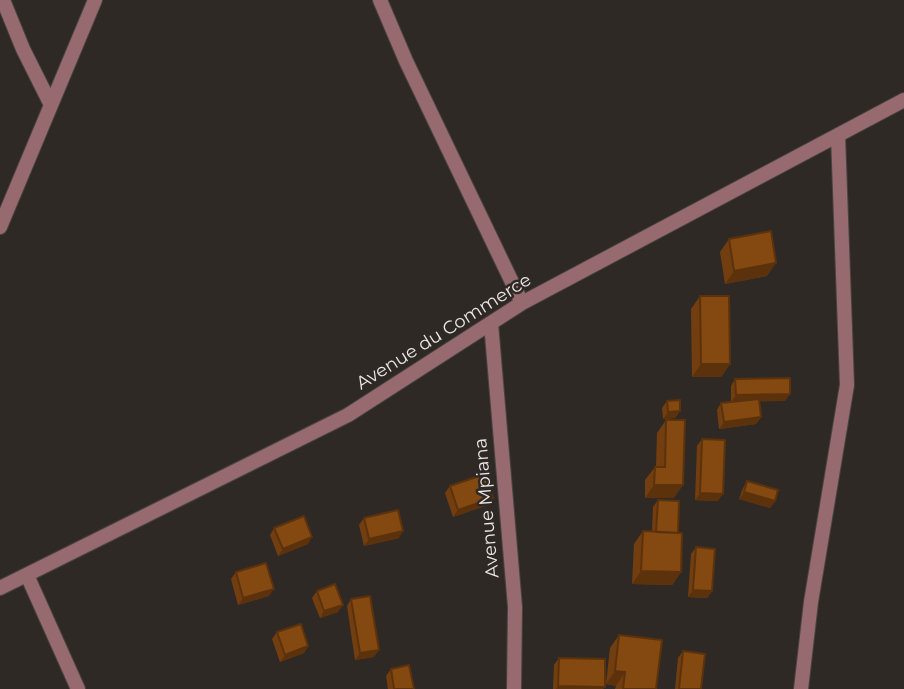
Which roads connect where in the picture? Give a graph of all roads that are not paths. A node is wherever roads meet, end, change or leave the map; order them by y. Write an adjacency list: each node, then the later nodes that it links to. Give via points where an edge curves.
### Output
1 (3, 0): 5 (street)
2 (94, 0): 5 (street)
3 (380, 0): 8 (street)
4 (904, 100): 6 (street, Avenue du Commerce)
5 (51, 105): 7 (street)
6 (838, 135): 8 (street, Avenue du Commerce); 14 (street, via 847,385)
7 (0, 227)
8 (522, 303): 9 (street, Avenue du Commerce)
9 (491, 323): 10 (street, Avenue du Commerce, via 348,415); 13 (street, Avenue Mpiana, via 515,607)
10 (27, 575): 11 (street, Avenue du Commerce); 12 (street)
11 (0, 588)
12 (78, 689)
13 (514, 689)
14 (801, 689)

